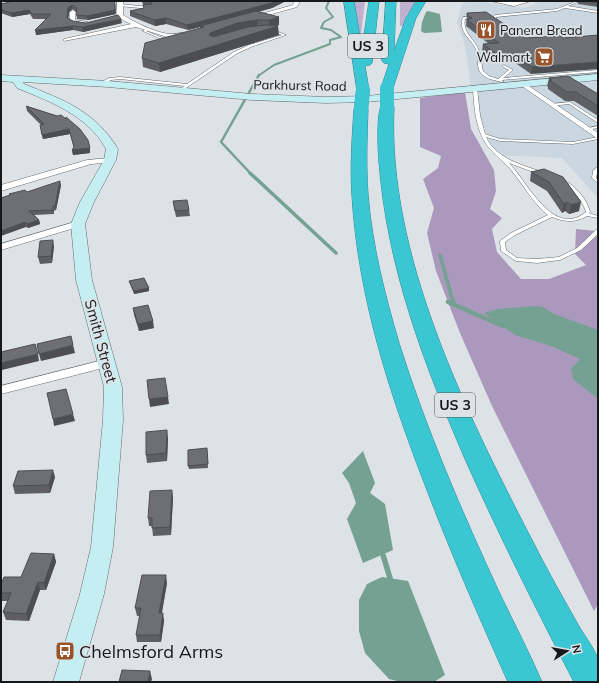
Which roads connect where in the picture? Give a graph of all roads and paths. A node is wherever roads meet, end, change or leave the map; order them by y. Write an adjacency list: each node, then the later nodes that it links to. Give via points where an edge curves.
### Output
1 (297, 1): 20 (street, via 295,6)
2 (349, 1): 40 (highway)
3 (374, 1): 40 (highway, US 3)
4 (391, 1): 39 (highway, US 3)
5 (422, 1): 39 (highway, via 411,18)
6 (494, 1): 7 (street)
7 (528, 1)
8 (579, 1): 10 (lane)
9 (120, 3): 12 (lane); 15 (street)
10 (574, 4): 11 (lane); 13 (lane)
11 (566, 7): 13 (lane); 18 (lane)
12 (150, 8)
13 (598, 11)
14 (73, 12): 21 (street, via 72,21 81,24)
15 (120, 16): 19 (street); 22 (street)
16 (480, 16): 33 (lane, via 464,18 462,28 476,46 482,73)
17 (490, 16): 18 (lane)
18 (495, 16): 23 (lane, via 495,19)
19 (106, 19)
20 (244, 19)
21 (92, 22)
22 (136, 25): 24 (street); 28 (street)
23 (504, 25)
24 (148, 29): 26 (street, via 170,36); 27 (lane, via 144,30)
25 (270, 30): 36 (lane, via 285,35 235,53)
26 (196, 32)
27 (162, 38)
28 (66, 40)
29 (504, 66): 33 (lane, via 511,70)
30 (598, 72): 33 (lane)
31 (598, 77): 34 (street, Parkhurst Road, via 568,82)
32 (9, 78): 35 (street, Parkhurst Road); 48 (street, via 20,86 64,104 94,126 110,144)
33 (503, 82): 34 (street, Parkhurst Road); 37 (street, Parkhurst Road)
34 (521, 83): 41 (street)
35 (100, 84): 36 (lane, via 120,78); 38 (street, Parkhurst Road)
36 (188, 85): 38 (lane)
37 (475, 88): 38 (street, Parkhurst Road, via 353,100 229,96); 45 (lane, via 478,117)
38 (179, 91)
39 (387, 98): 64 (highway, US 3, via 386,152 393,214 427,334 447,387 501,508)
40 (362, 100): 63 (highway, US 3, via 357,163 360,212 370,273 383,325 413,419 445,503 491,611)
41 (552, 105): 42 (lane, via 570,103); 44 (street)
42 (598, 122)
43 (598, 127): 44 (lane)
44 (586, 129): 46 (street)
45 (484, 136): 46 (lane, via 500,140 573,143); 47 (lane)
46 (598, 137)
47 (496, 154): 50 (lane); 55 (lane, via 509,164 525,187)
48 (110, 160): 53 (street, via 90,162); 57 (street, Smith Street)
49 (598, 169): 52 (lane, via 594,178)
50 (548, 175)
51 (559, 180): 54 (lane, via 572,189 587,208)
52 (598, 182)
53 (1, 188)
54 (586, 214): 55 (lane, via 570,220); 56 (lane)
55 (552, 215): 58 (lane, via 502,242 504,251 516,259 537,261 560,258 579,249)
56 (598, 217)
57 (78, 224): 59 (street); 60 (street, Smith Street, via 84,280)
58 (598, 231)
59 (1, 247)
60 (108, 363): 61 (street); 62 (street, Smith Street, via 114,388 113,420 102,547 92,594)
61 (1, 390)
62 (66, 682)
63 (525, 682)
64 (592, 682)

